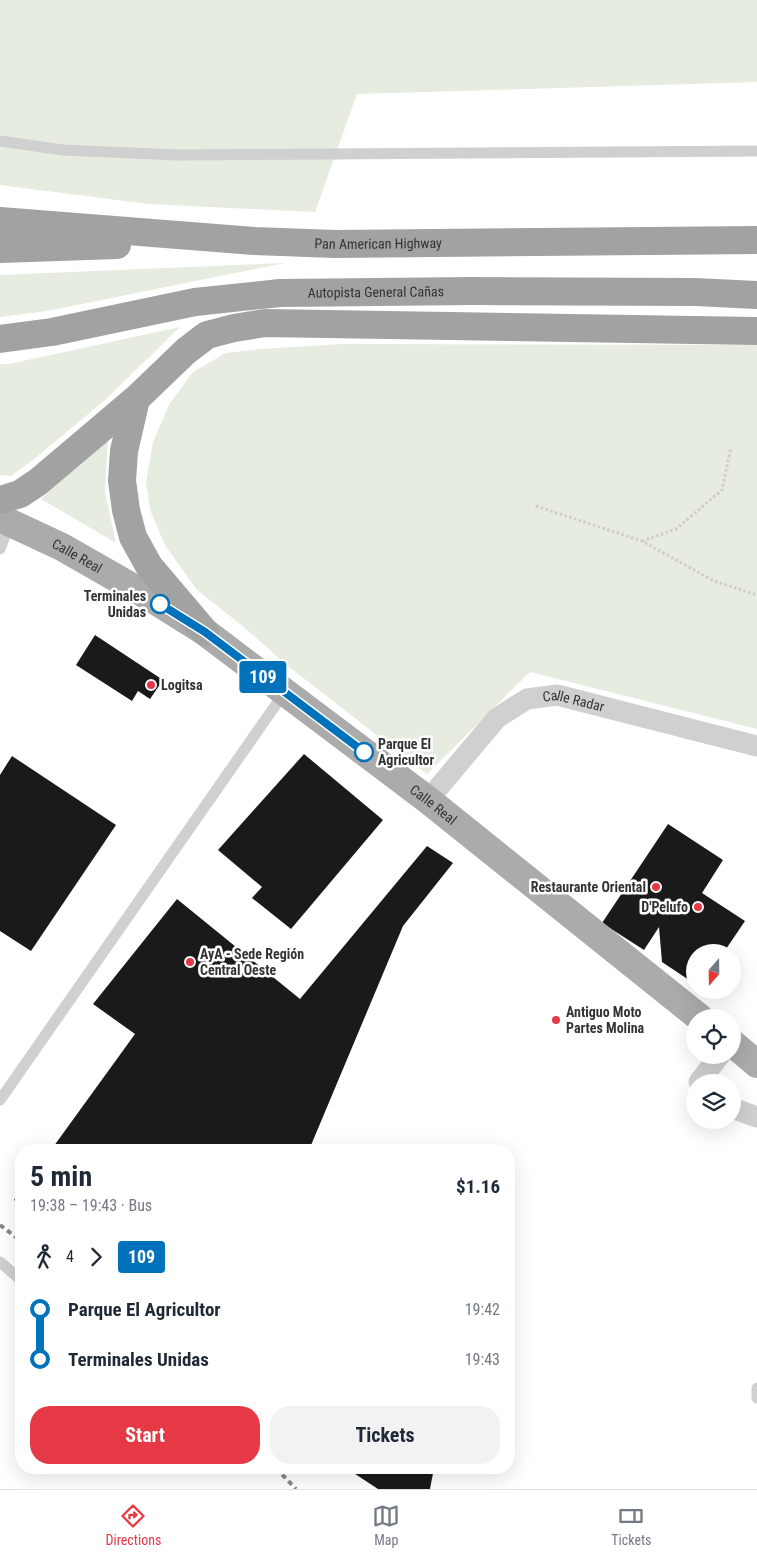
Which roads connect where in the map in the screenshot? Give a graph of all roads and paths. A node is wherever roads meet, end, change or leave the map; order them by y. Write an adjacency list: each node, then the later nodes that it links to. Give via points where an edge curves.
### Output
1 (0, 141): 2 (lane, via 63,150 178,155)
2 (757, 150)
3 (0, 221): 5 (highway, Pan American Highway)
4 (757, 240): 5 (highway, Pan American Highway, via 335,244)
5 (254, 241): 6 (highway)
6 (0, 249)
7 (757, 295): 9 (highway, Autopista General Cañas, via 694,292 280,292 195,302 52,332)
8 (757, 330): 10 (highway, via 265,323 207,335)
9 (0, 339)
10 (136, 399): 13 (highway, via 20,494); 17 (highway, via 124,451 122,482 126,510 134,537 149,566)
11 (731, 447): 14 (path, via 722,490 676,529)
12 (536, 506): 14 (path)
13 (3, 513): 15 (lane); 17 (main road, Calle Real)
14 (642, 541): 16 (path, via 714,581)
15 (0, 549)
16 (757, 595)
17 (205, 632): 18 (main road, Calle Real)
18 (284, 693): 20 (main road, Calle Real); 24 (lane)
19 (757, 746): 20 (street, Calle Radar, via 557,695 527,699 497,718)
20 (428, 800): 21 (main road, Calle Real)
21 (689, 1009)
22 (741, 1051): 23 (main road)
23 (757, 1064)
24 (0, 1100)
25 (741, 1112): 26 (street)
26 (757, 1118)
27 (0, 1262): 28 (lane)
28 (15, 1275)
29 (757, 1388): 30 (lane)
30 (757, 1398)

